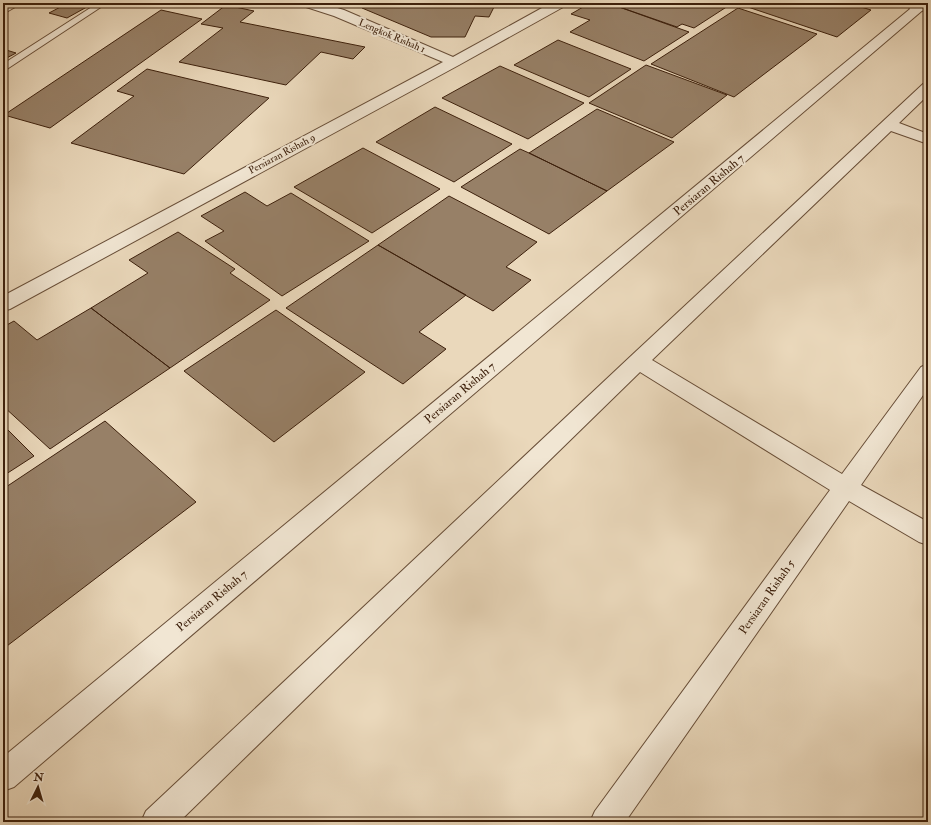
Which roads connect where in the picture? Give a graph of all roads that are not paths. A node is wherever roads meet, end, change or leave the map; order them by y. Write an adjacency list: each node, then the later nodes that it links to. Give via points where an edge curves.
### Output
1 (18, 3): 6 (lane)
2 (103, 3): 8 (lane)
3 (308, 3): 7 (street, Lengkok Rishah 1, via 339,13)
4 (560, 3): 7 (street, Persiaran Rishah 9)
5 (919, 7): 17 (street, Persiaran Rishah 7)
6 (3, 12)
7 (454, 62): 12 (street, Persiaran Rishah 9)
8 (4, 66)
9 (928, 87): 10 (street)
10 (889, 124): 11 (street); 13 (street)
11 (928, 139)
12 (4, 303)
13 (638, 361): 15 (street); 18 (street)
14 (928, 372): 15 (street, Persiaran Rishah 5)
15 (844, 487): 16 (street); 19 (street, Persiaran Rishah 5)
16 (928, 534)
17 (3, 776)
18 (157, 822)
19 (606, 822)

